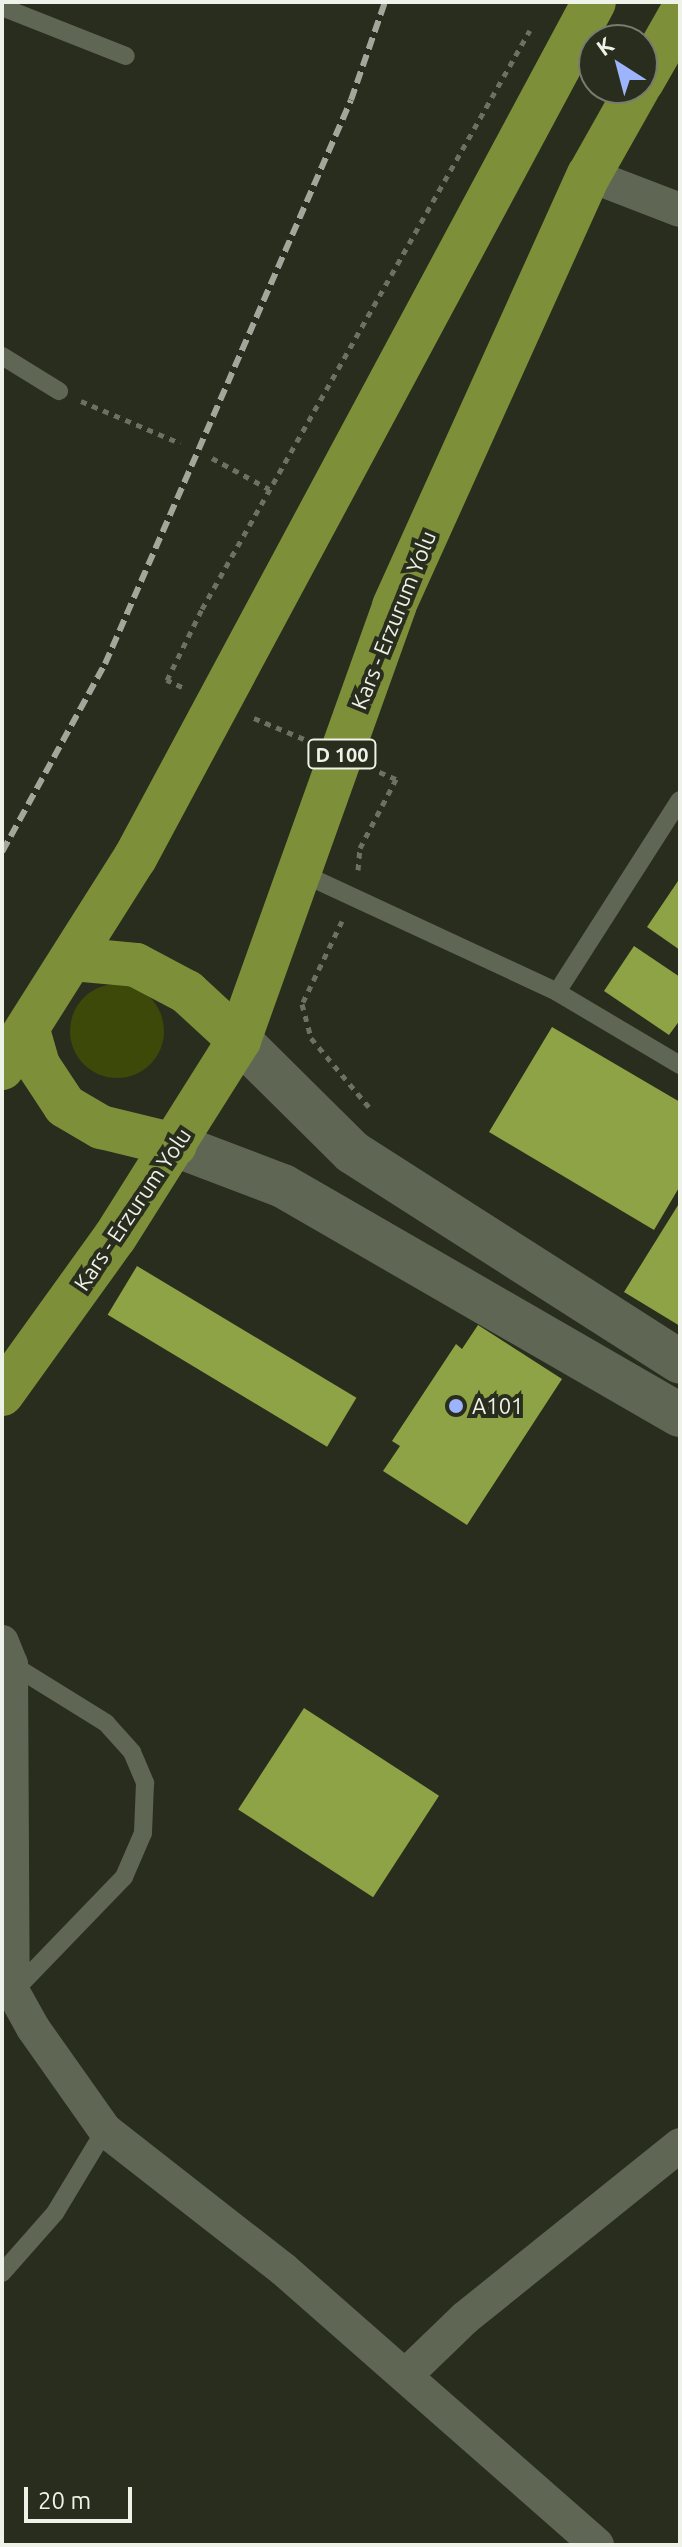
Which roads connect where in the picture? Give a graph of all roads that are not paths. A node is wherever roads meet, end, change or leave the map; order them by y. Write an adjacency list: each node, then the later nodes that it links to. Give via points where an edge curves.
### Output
1 (594, 2): 13 (highway, via 135,858)
2 (2, 7): 5 (lane)
3 (680, 15): 4 (highway)
4 (658, 54)
5 (126, 56)
6 (629, 104): 7 (highway, Kars - Erzurum Yolu / D 100)
7 (589, 175): 8 (street); 12 (highway, Kars - Erzurum Yolu / D 100, via 394,606)
8 (680, 210)
9 (2, 356): 10 (lane)
10 (59, 391)
11 (680, 800): 14 (lane)
12 (299, 872): 14 (lane); 16 (highway, Kars - Erzurum Yolu / D 100)
13 (73, 959): 15 (highway); 16 (highway, via 136,965 187,992)
14 (557, 992): 17 (lane)
15 (28, 1030): 18 (highway); 19 (highway, via 38,1065 65,1106 101,1127)
16 (239, 1040): 19 (highway, Kars - Erzurum Yolu / D 100); 20 (street, via 352,1152)
17 (680, 1065)
18 (2, 1068)
19 (175, 1145): 21 (highway, Kars - Erzurum Yolu / D 100); 22 (street, via 283,1186)
20 (680, 1362)
21 (2, 1394)
22 (680, 1415)
23 (7, 1653): 24 (street); 24 (lane, via 106,1723 132,1752 145,1783 143,1833 124,1877)
24 (7, 1995): 25 (street)
25 (105, 2130): 27 (lane, via 55,2213); 28 (street)
26 (675, 2157): 28 (street, via 465,2318)
27 (2, 2273)
28 (407, 2374): 29 (street)
29 (597, 2545)

